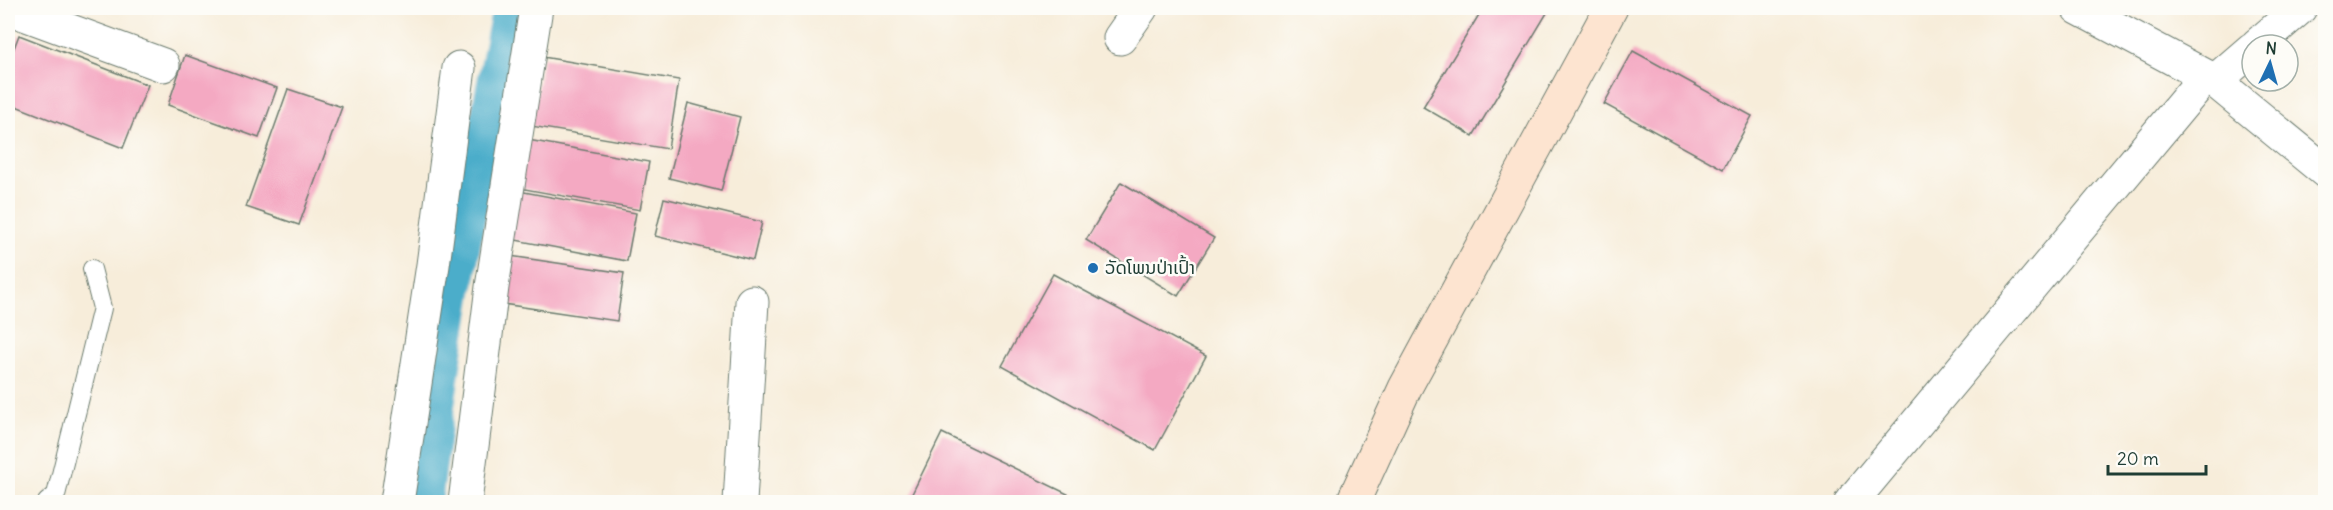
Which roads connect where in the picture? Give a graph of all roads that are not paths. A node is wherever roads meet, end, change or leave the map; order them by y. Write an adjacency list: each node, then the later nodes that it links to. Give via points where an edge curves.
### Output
1 (536, 8): 18 (street, via 492,287)
2 (1141, 8): 8 (street)
3 (1611, 8): 20 (street, via 1405,388)
4 (2079, 8): 12 (street)
5 (2300, 8): 7 (street)
6 (8, 9): 10 (street)
7 (2271, 33)
8 (1120, 38)
9 (2240, 58): 12 (street)
10 (163, 65)
11 (459, 68): 17 (street, via 434,265)
12 (2211, 79): 13 (street); 21 (street)
13 (2325, 172)
14 (92, 269): 16 (lane, via 102,308 56,495)
15 (752, 302): 19 (street)
16 (47, 502)
17 (397, 502)
18 (465, 502)
19 (740, 502)
20 (1353, 502)
21 (1851, 502)

